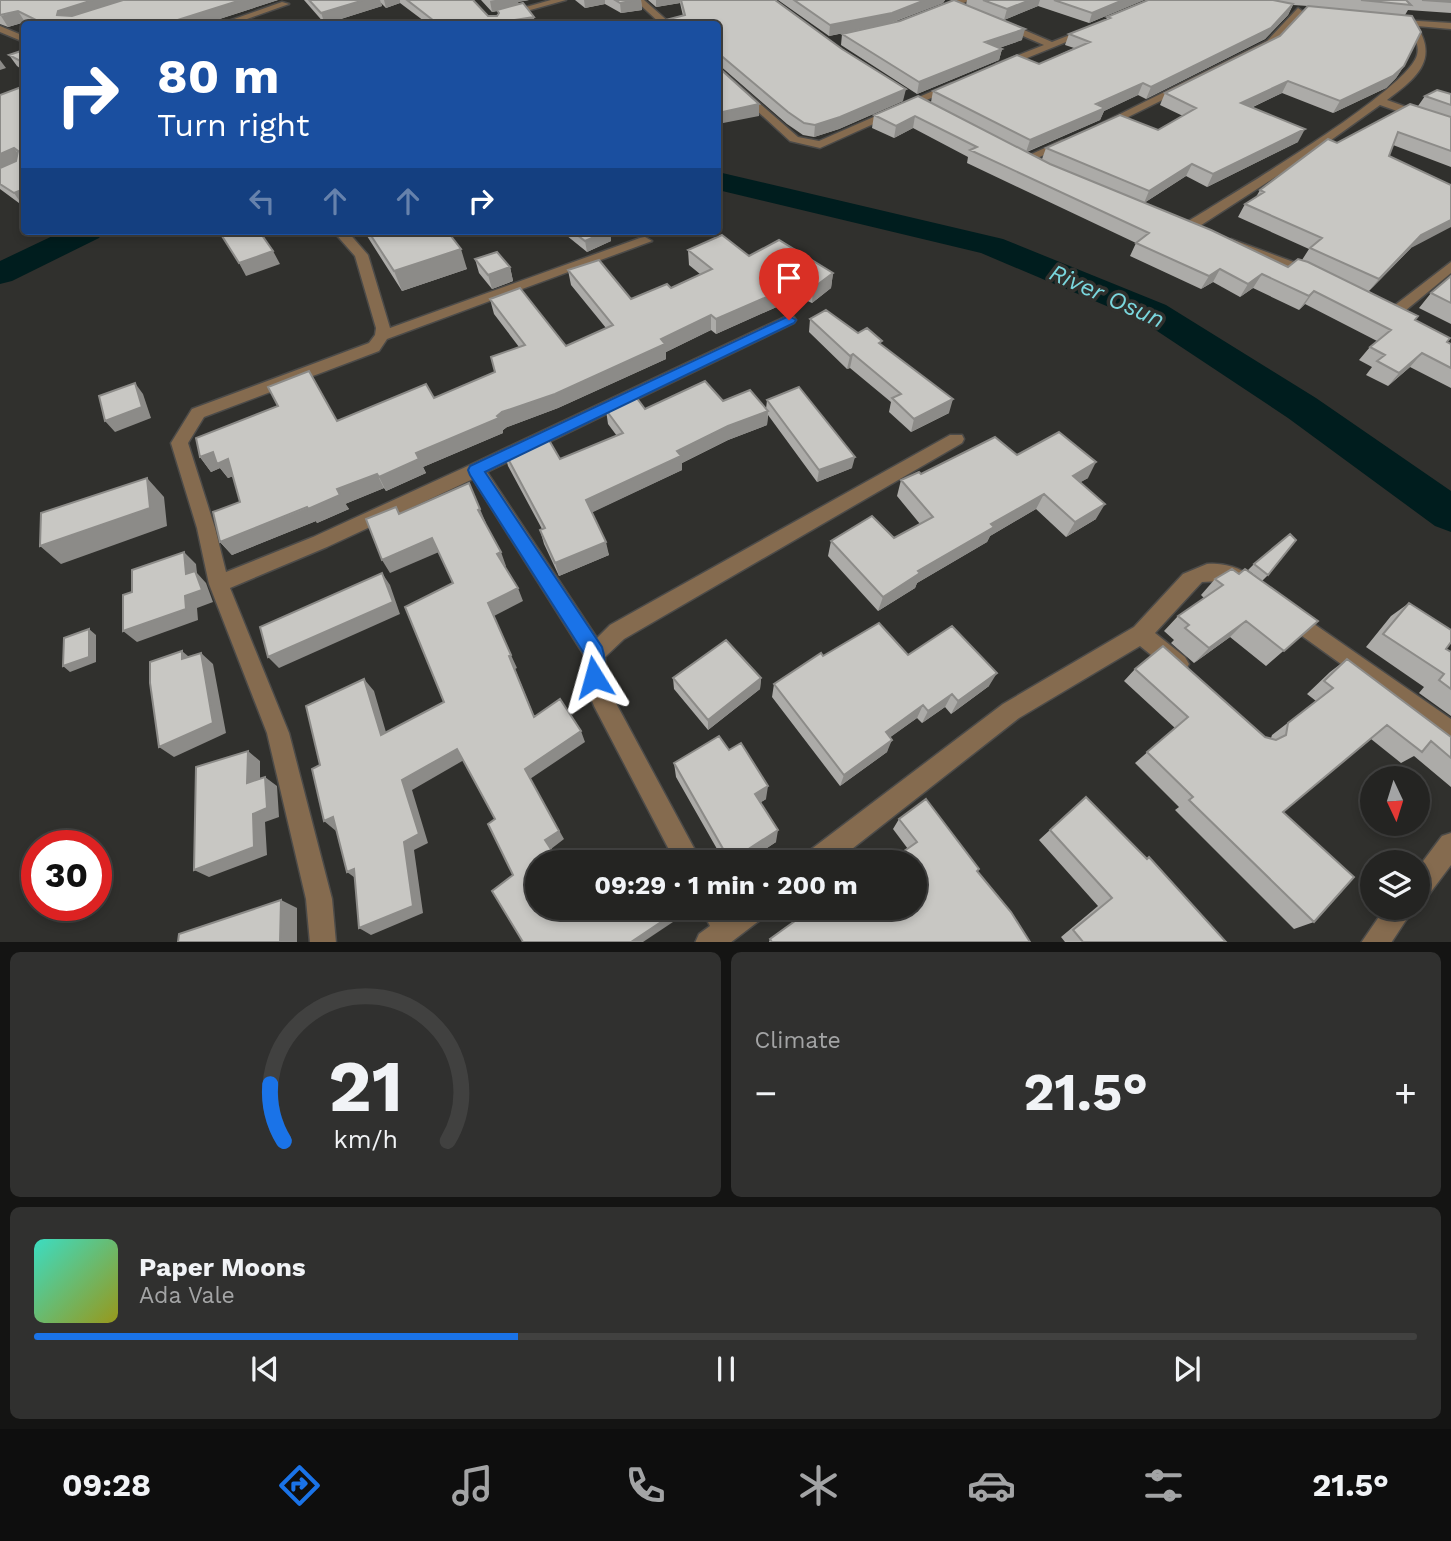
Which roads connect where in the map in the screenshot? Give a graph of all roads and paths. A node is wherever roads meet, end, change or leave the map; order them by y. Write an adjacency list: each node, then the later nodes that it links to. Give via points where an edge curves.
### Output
1 (562, 0): 11 (street)
2 (639, 0): 14 (street)
3 (940, 0): 5 (street)
4 (285, 4): 13 (street)
5 (952, 5): 6 (street); 10 (street)
6 (965, 5)
7 (1284, 9): 8 (street)
8 (1298, 11): 9 (street); 29 (street, via 1270,43)
9 (1311, 12)
10 (932, 14)
11 (488, 18)
12 (991, 20): 21 (street)
13 (234, 21)
14 (663, 21)
15 (1099, 26): 21 (street)
16 (1451, 26): 26 (street, via 1405,22 1418,33 1423,56 1416,71)
17 (0, 29): 18 (street)
18 (21, 36)
19 (21, 38): 20 (street)
20 (0, 43)
21 (1051, 45): 22 (street)
22 (990, 71)
23 (721, 74): 25 (street, via 794,139 808,144 830,142)
24 (966, 81): 25 (street)
25 (912, 99): 27 (street)
26 (1382, 102): 28 (street); 32 (street)
27 (929, 108)
28 (1451, 127)
29 (1088, 132)
30 (1076, 138): 31 (street, via 1032,162)
31 (1014, 153)
32 (1187, 228)
33 (343, 235): 40 (street, via 368,271)
34 (645, 241): 40 (street)
35 (1224, 241): 37 (street)
36 (1451, 266): 38 (street)
37 (1321, 277)
38 (1395, 312)
39 (789, 320): 42 (street)
40 (382, 336): 43 (street, via 374,347 198,413 189,423 178,443)
41 (956, 439): 47 (street, via 617,632)
42 (475, 470): 43 (street); 47 (street)
43 (219, 584): 55 (street, via 278,733 319,899)
44 (1254, 590): 46 (street, via 1233,575 1195,576)
45 (1276, 606): 49 (street)
46 (1142, 634): 48 (street); 52 (street, via 1011,710)
47 (595, 653): 51 (street, via 594,677 602,699)
48 (1195, 679)
49 (1451, 732)
50 (1451, 845): 53 (street)
51 (683, 850)
52 (831, 850)
53 (1430, 872)
54 (1392, 920): 56 (street)
55 (323, 942)
56 (1375, 942)

